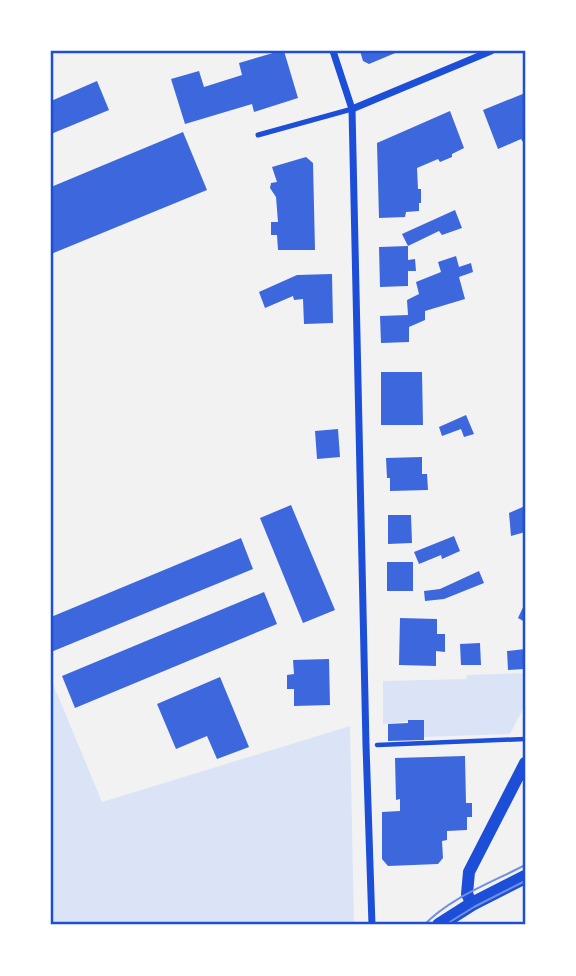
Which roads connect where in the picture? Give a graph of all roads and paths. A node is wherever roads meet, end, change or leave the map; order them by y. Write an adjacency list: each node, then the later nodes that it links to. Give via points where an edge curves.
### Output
1 (333, 51): 3 (street)
2 (491, 51): 3 (street)
3 (352, 109): 4 (lane); 6 (street)
4 (258, 135)
5 (525, 739): 6 (path)
6 (366, 745): 10 (street)
7 (525, 763): 9 (street, via 469,872 467,894)
8 (525, 877): 9 (main road)
9 (472, 904): 11 (main road)
10 (372, 925)
11 (439, 925)

